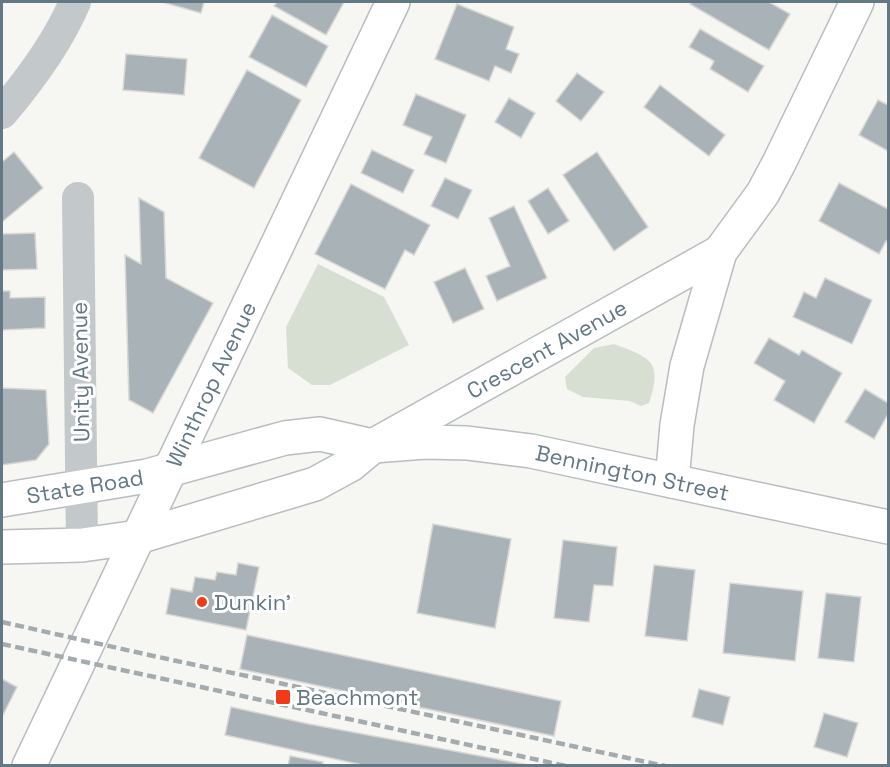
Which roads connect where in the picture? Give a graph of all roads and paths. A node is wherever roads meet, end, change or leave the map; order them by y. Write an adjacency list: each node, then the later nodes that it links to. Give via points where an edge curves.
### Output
1 (75, 2): 4 (street, via 52,44)
2 (393, 2): 8 (main road, Winthrop Avenue)
3 (857, 2): 6 (main road, Crescent Avenue, via 774,173)
4 (2, 113)
5 (78, 198): 10 (street, Unity Avenue)
6 (720, 252): 7 (main road, Crescent Avenue); 9 (main road, Crescent Avenue, via 687,366)
7 (373, 446): 8 (main road, Bennington Street, via 320,434 301,435); 9 (main road, Bennington Street, via 425,442 487,444); 13 (main road, via 350,465 315,484)
8 (169, 471): 10 (main road, State Road); 13 (main road, Winthrop Avenue)
9 (672, 481): 12 (main road, Bennington Street)
10 (81, 487): 11 (main road, State Road); 14 (street, Unity Avenue)
11 (2, 500)
12 (888, 527)
13 (138, 537): 14 (main road); 16 (main road, Winthrop Avenue)
14 (82, 545): 15 (main road)
15 (2, 547)
16 (29, 765)

